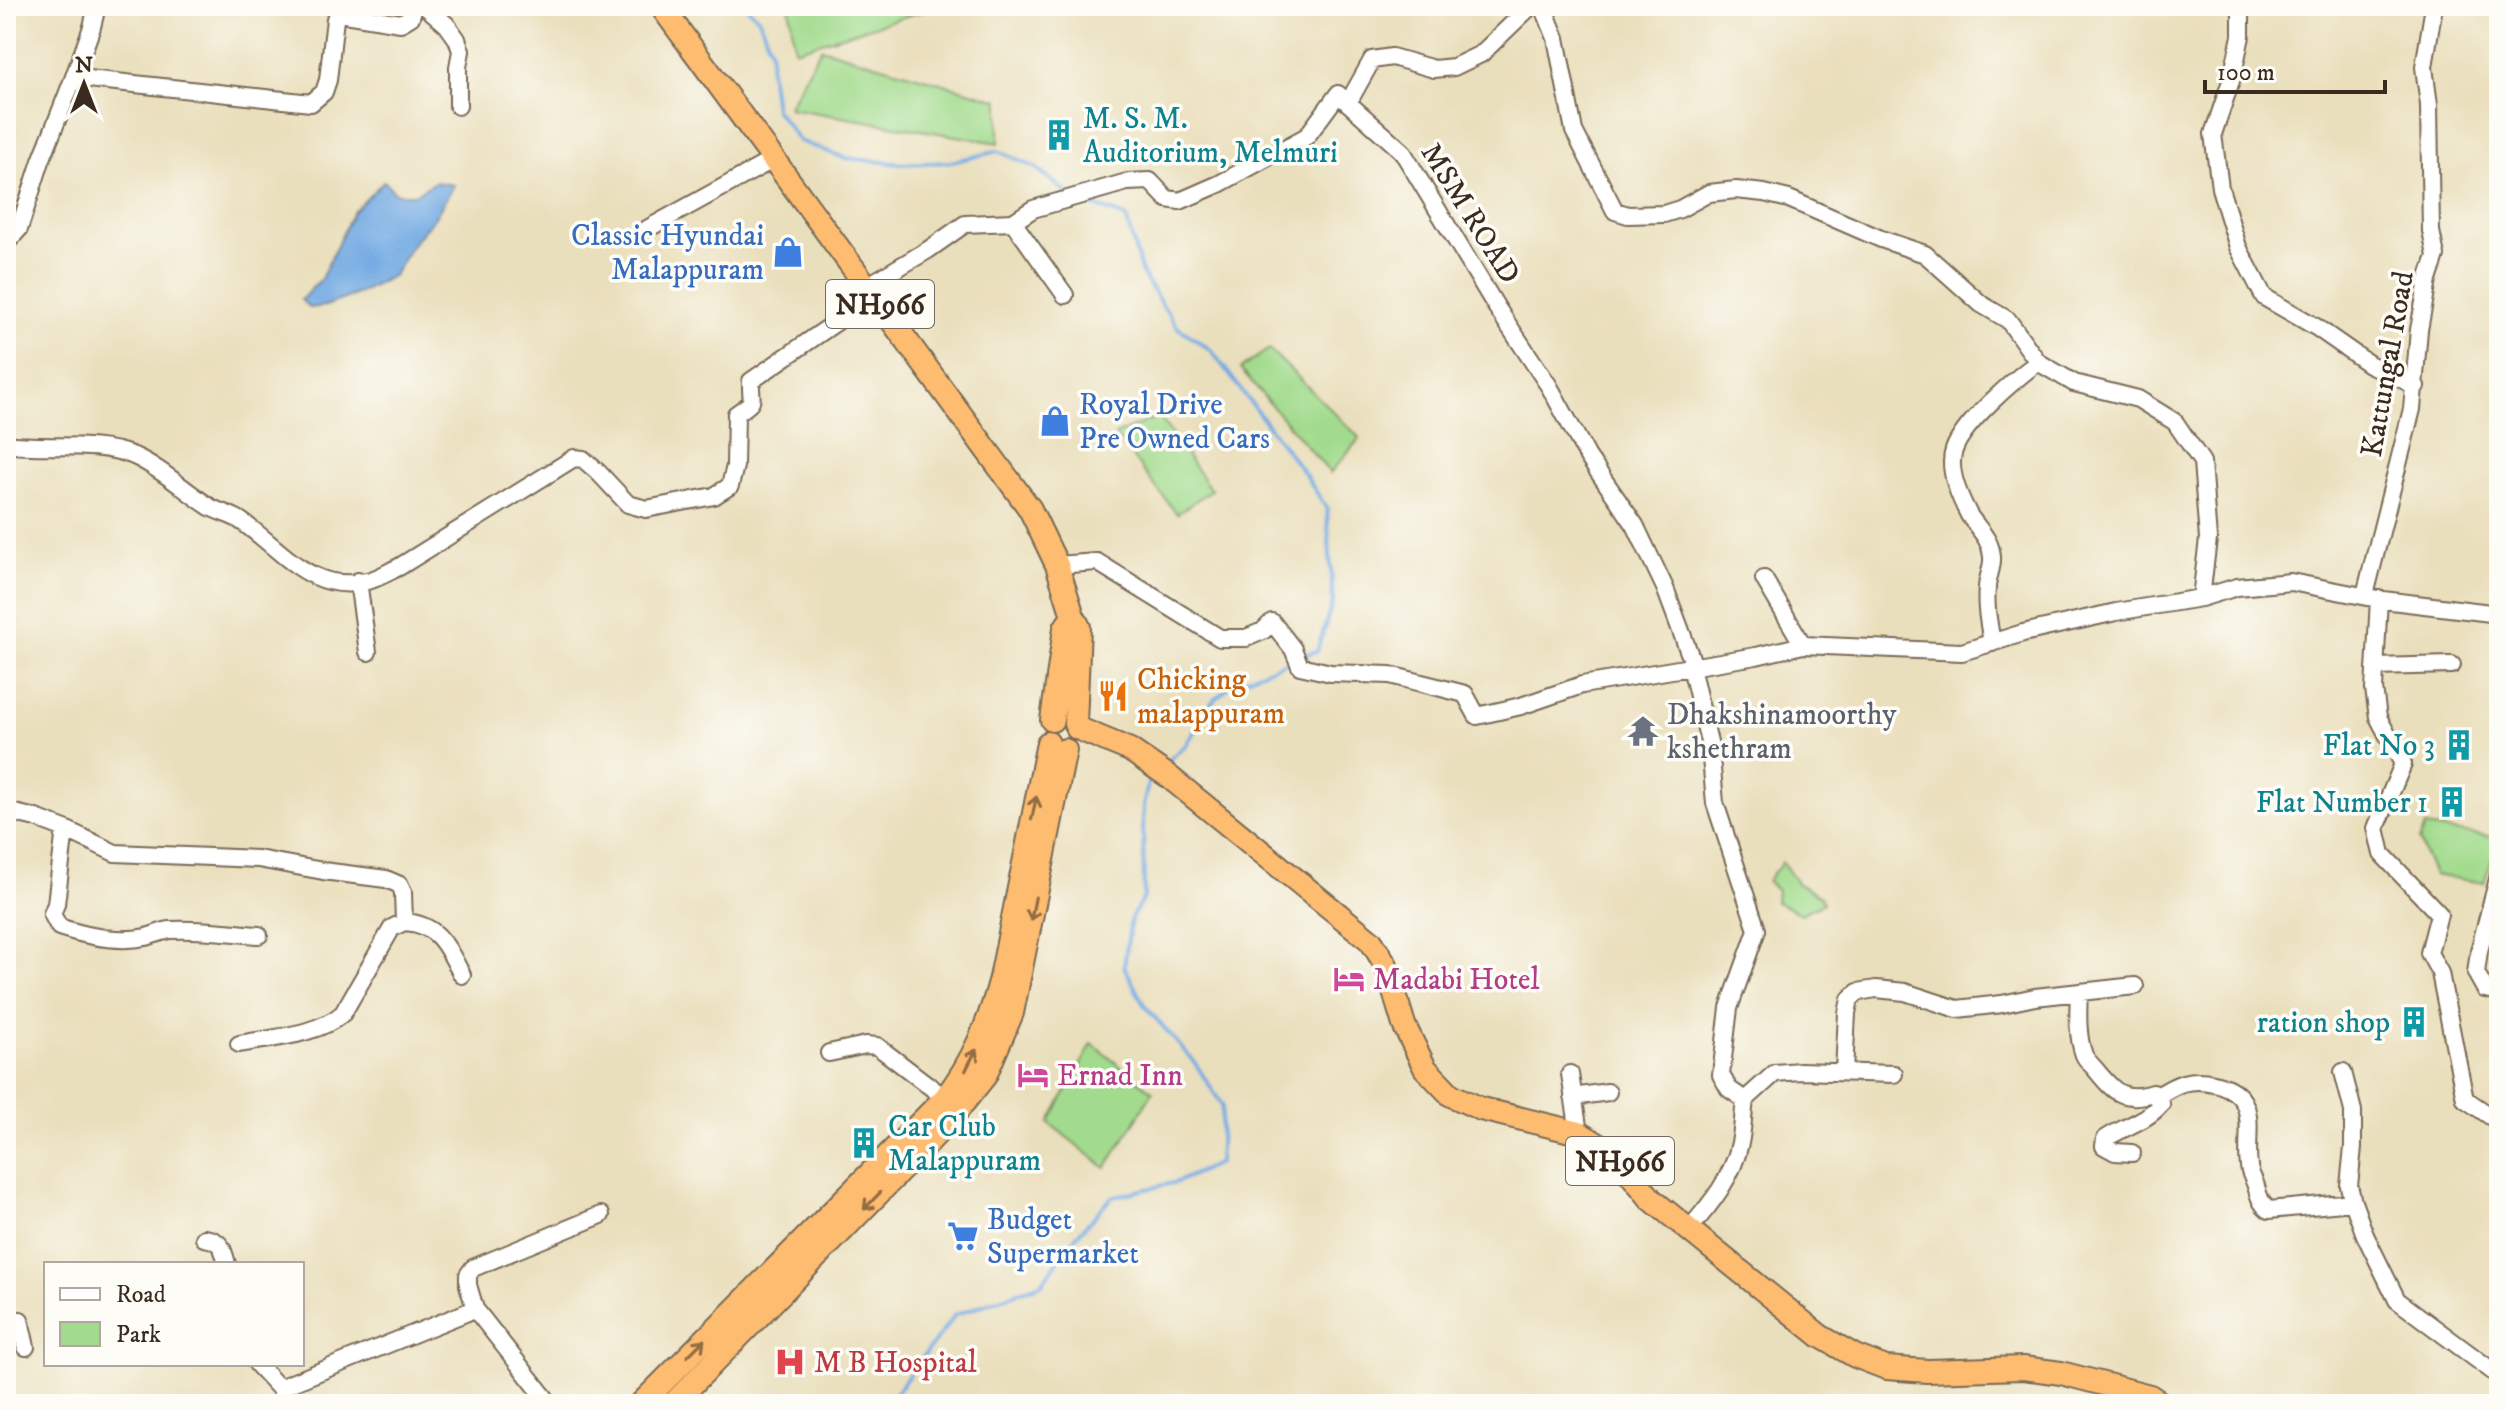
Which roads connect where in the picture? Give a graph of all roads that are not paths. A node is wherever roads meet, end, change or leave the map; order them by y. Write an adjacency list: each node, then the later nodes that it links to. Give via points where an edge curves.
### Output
1 (97, 6): 9 (street)
2 (414, 6): 9 (street, via 411,17 401,23 338,13 328,80 311,103 79,78)
3 (425, 6): 11 (street, via 447,25 461,51)
4 (661, 6): 12 (highway, NH966)
5 (1531, 6): 10 (street, via 1481,54 1454,67 1434,69 1392,57 1372,60)
6 (1543, 6): 18 (street, via 1556,38 1574,131 1615,211 1664,214 1709,193 1736,190 1789,199 1925,254 1981,304 2008,320)
7 (2241, 6): 19 (street, via 2232,78 2213,134 2220,188 2238,247 2264,297 2369,364)
8 (2434, 6): 19 (street, Kattungal Road, via 2424,67 2436,256 2419,330)
9 (72, 82): 15 (street, via 19,229)
10 (1348, 103): 13 (street, via 1338,94 1307,136 1180,201 1167,199 1150,181 1127,182 1033,209); 32 (street, MSM ROAD, via 1402,151 1635,525 1665,588)
11 (458, 106)
12 (774, 159): 14 (street); 16 (highway, NH966)
13 (1013, 222): 16 (street, via 965,224); 17 (street)
14 (647, 229)
15 (6, 239)
16 (870, 291): 21 (highway, NH966, via 1030,509); 23 (street, via 751,381 750,405 736,414 730,486 714,496 646,509 628,504 583,459 574,458 399,567)
17 (1065, 295)
18 (2038, 362): 25 (street, via 2074,383 2138,399 2175,422 2202,462 2208,539); 28 (street, via 2009,383 1953,451 1954,480 1992,557 1986,608)
19 (2416, 386): 24 (street, Kattungal Road)
20 (6, 444): 23 (street, via 133,456 236,518 297,567 317,578)
21 (1057, 565): 27 (highway, NH966); 32 (street, via 1097,562 1220,638 1246,638 1272,622 1300,666 1390,675 1465,694 1477,716 1582,685)
22 (1764, 579): 29 (street)
23 (358, 581): 30 (street)
24 (2372, 597): 25 (street, via 2291,582 2237,587); 26 (street); 33 (street, Kattungal Road)
25 (2201, 598): 28 (street, via 2116,612)
26 (2499, 614)
27 (1073, 616): 34 (highway, NH966, via 1079,627); 34 (highway, via 1065,628 1052,720 1045,731)
28 (1992, 643): 29 (street, via 1962,652)
29 (1803, 645): 32 (street)
30 (368, 652)
31 (2452, 665): 33 (street)
32 (1692, 666): 55 (street, MSM ROAD, via 1710,746 1715,803 1757,930 1729,1008 1721,1075)
33 (2375, 667): 56 (street, Kattungal Road, via 2378,717 2403,764 2376,828 2382,854 2439,914 2429,953 2440,973 2465,1099)
34 (1067, 739): 54 (highway, one-way to 34, via 962,1076 992,1012); 57 (highway, NH966, via 1130,750 1371,941 1386,965 1404,1025 1425,1068 1451,1095 1481,1109); 71 (highway, one-way to 71, via 1012,1013 985,1076 938,1132)
35 (6, 811): 36 (street)
36 (65, 829): 38 (street, via 115,853 258,859 386,879 403,892); 40 (street, via 52,914 59,927 123,940 168,930)
37 (2499, 875): 39 (street)
38 (404, 922): 41 (street, via 428,927 444,942); 45 (street, via 392,928 333,1022)
39 (2494, 923): 44 (street, via 2479,951 2476,973 2485,989)
40 (259, 935)
41 (462, 975)
42 (2135, 986): 43 (street)
43 (2079, 992): 47 (street, via 1957,1009 1905,992 1858,992 1847,1013); 53 (street, via 2084,1056 2111,1089)
44 (2499, 992)
45 (239, 1044)
46 (829, 1053): 54 (street, via 872,1044)
47 (1844, 1072): 50 (street); 55 (street, via 1775,1073)
48 (2343, 1072): 59 (street, via 2353,1111)
49 (1570, 1074): 52 (street)
50 (1894, 1074)
51 (1608, 1092): 52 (street)
52 (1573, 1097): 57 (street)
53 (2156, 1097): 58 (street, via 2161,1104 2150,1117 2105,1139 2104,1146 2115,1152); 59 (street, via 2185,1081 2200,1080 2235,1092 2250,1121 2249,1166 2260,1203 2269,1210)
54 (945, 1098): 69 (highway, one-way to 54)
55 (1745, 1100): 61 (street, via 1740,1145 1729,1174)
56 (2499, 1122)
57 (1579, 1133): 61 (highway, NH966, via 1615,1155 1651,1199)
58 (2132, 1153)
59 (2353, 1202): 68 (street, via 2397,1300)
60 (601, 1215): 64 (street, via 473,1268 468,1285)
61 (1689, 1229): 75 (highway, NH966, via 1820,1336 1886,1368 2023,1368 2150,1396)
62 (204, 1238): 63 (street, via 223,1248)
63 (226, 1262)
64 (475, 1309): 70 (street); 73 (street)
65 (6, 1319): 66 (street, via 20,1320)
66 (26, 1347)
67 (259, 1367): 70 (street)
68 (2499, 1376)
69 (665, 1379): 71 (highway); 74 (highway)
70 (279, 1388): 72 (street)
71 (677, 1400)
72 (288, 1404)
73 (550, 1404)
74 (641, 1404)
75 (2162, 1404)

